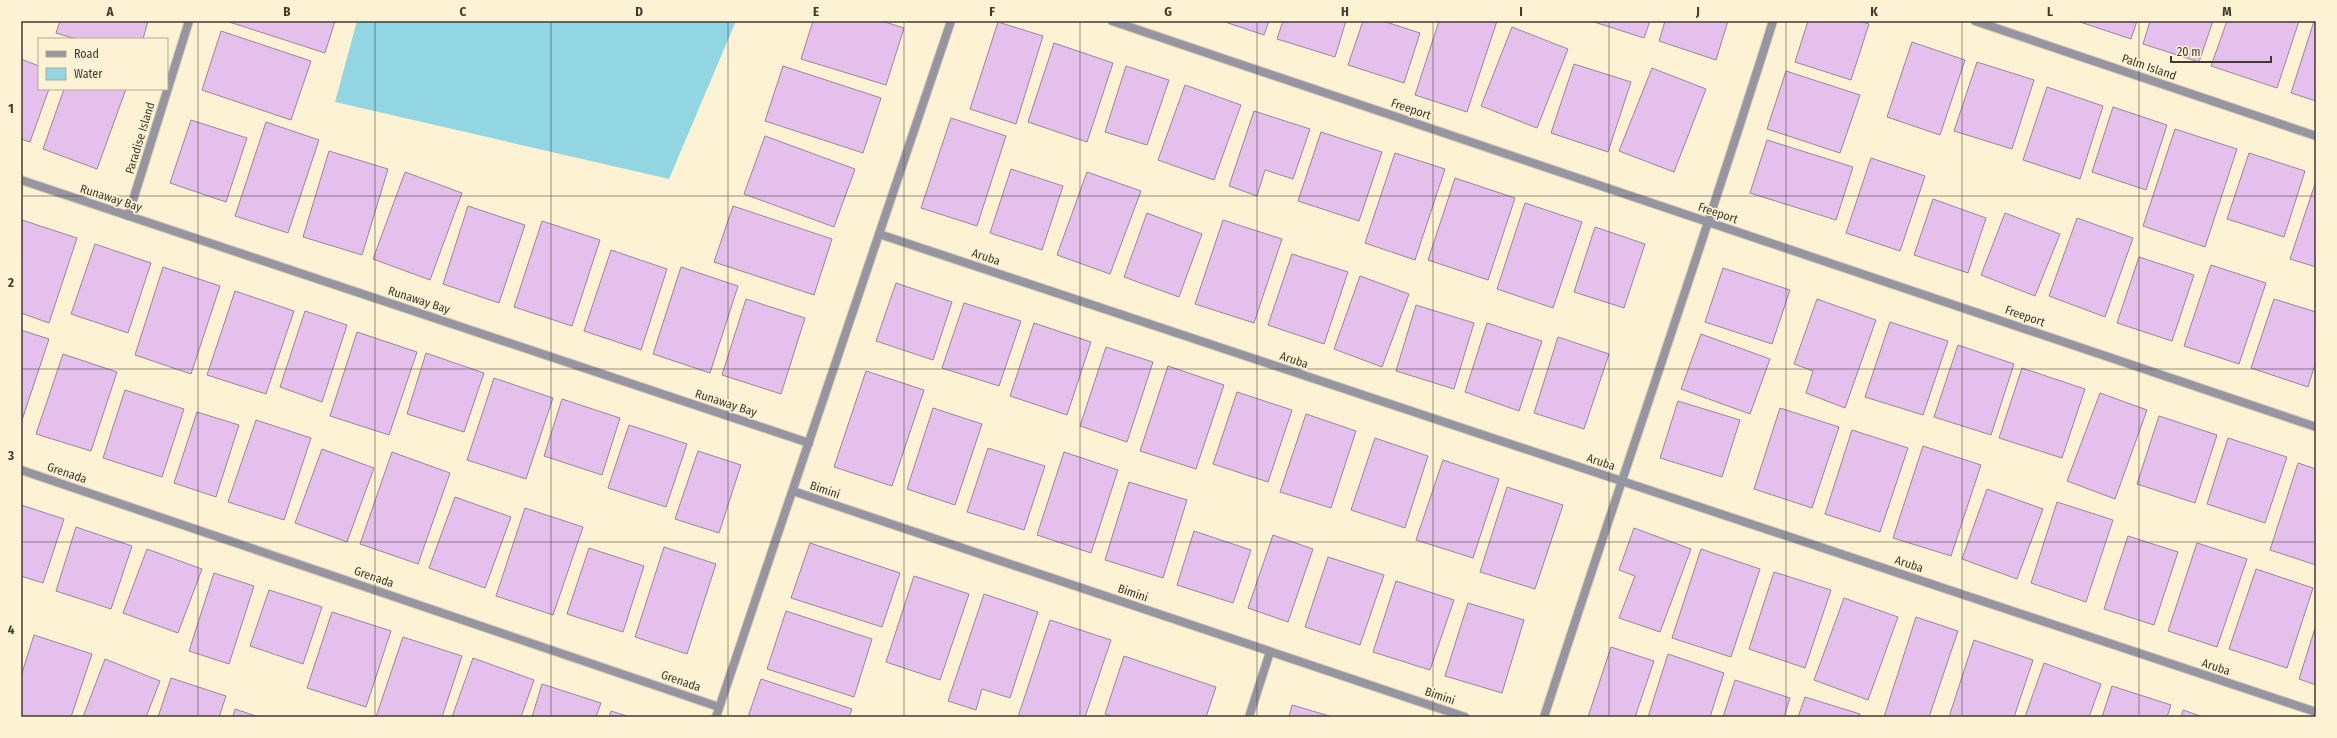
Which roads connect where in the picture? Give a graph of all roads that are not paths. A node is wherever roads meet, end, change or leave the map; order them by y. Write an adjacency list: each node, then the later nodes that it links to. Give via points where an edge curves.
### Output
1 (189, 21): 6 (street, Paradise Island)
2 (951, 21): 12 (street)
3 (1112, 21): 11 (street, Freeport)
4 (1773, 21): 11 (street)
5 (1975, 21): 8 (street, Palm Island)
6 (168, 88)
7 (167, 90): 10 (street, Paradise Island)
8 (2316, 136)
9 (21, 180): 10 (street, Runaway Bay)
10 (128, 216): 14 (street, Runaway Bay)
11 (1710, 223): 13 (street, Freeport); 16 (street)
12 (879, 234): 14 (street); 16 (street, Aruba)
13 (2316, 427)
14 (809, 443): 17 (street)
15 (21, 470): 19 (street, Grenada)
16 (1621, 481): 20 (street, Aruba); 24 (street)
17 (793, 491): 18 (street, Bimini); 19 (street)
18 (1270, 652): 22 (street); 23 (street, Bimini)
19 (719, 707): 21 (street)
20 (2316, 712)
21 (716, 717)
22 (1250, 717)
23 (1465, 717)
24 (1544, 717)

